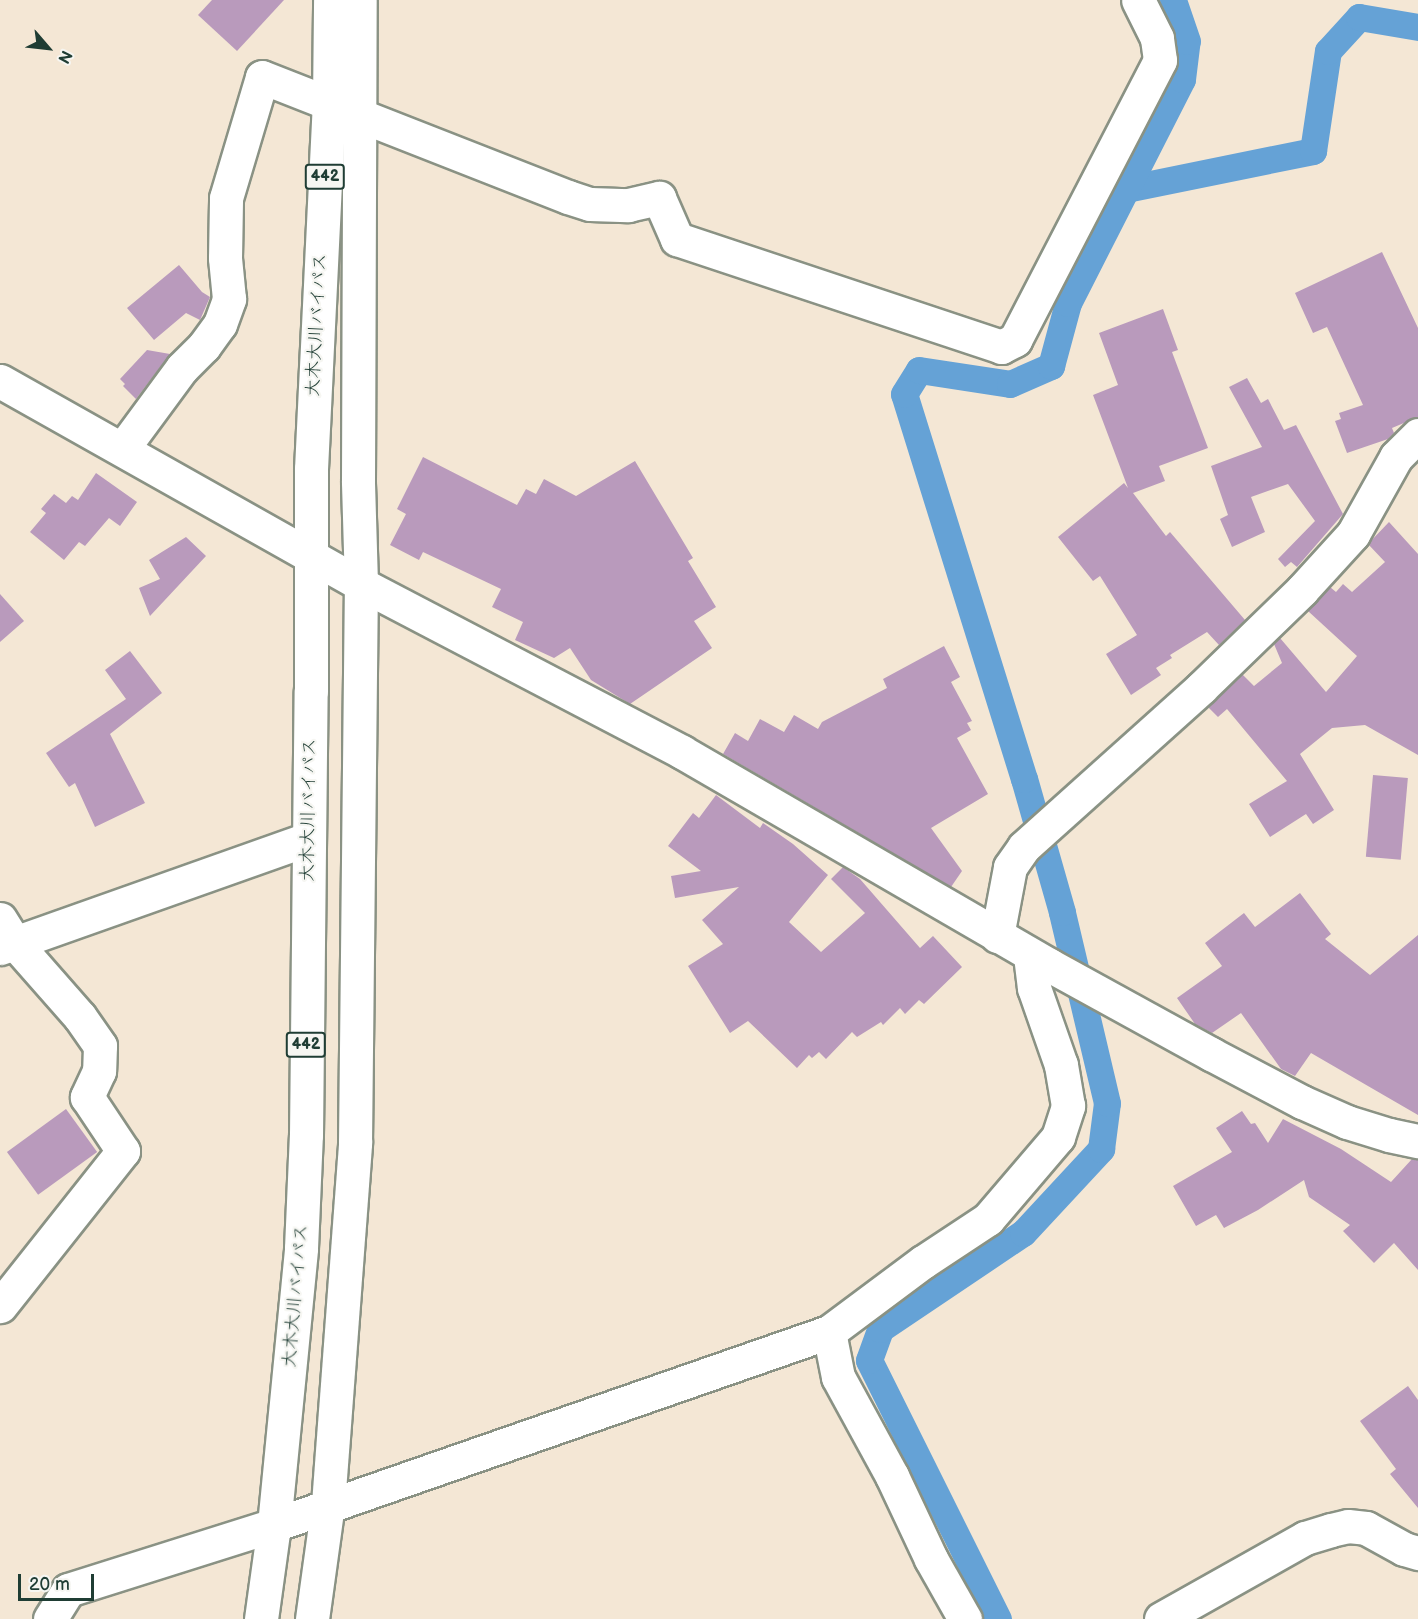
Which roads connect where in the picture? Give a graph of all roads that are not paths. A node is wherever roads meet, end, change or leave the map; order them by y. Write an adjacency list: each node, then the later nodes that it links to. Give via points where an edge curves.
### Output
1 (330, 0): 4 (main road, 大木大川バイパス / 442)
2 (360, 0): 4 (main road, 大木大川バイパス / 442)
3 (1138, 0): 4 (main road, via 1157,38 1160,60 1015,340 1001,347 677,239 659,198 628,205 590,204)
4 (343, 109): 7 (main road, via 262,77 226,198 229,299 220,324); 8 (main road, 大木大川バイパス / 442, via 315,354); 9 (main road, 大木大川バイパス / 442, via 361,354)
5 (0, 381): 7 (main road)
6 (1418, 435): 12 (main road, via 1396,457 1353,534 1302,590 1201,688 1024,847 1010,867)
7 (123, 448): 8 (main road)
8 (311, 554): 9 (main road); 10 (main road, 大木大川バイパス / 442)
9 (361, 584): 12 (main road, via 682,752); 17 (main road, 大木大川バイパス / 442, via 355,1143)
10 (308, 839): 11 (main road); 18 (main road, 大木大川バイパス / 442, via 306,1135 301,1248)
11 (5, 936): 15 (main road, via 80,1017 100,1046 99,1071 87,1096 123,1151)
12 (997, 936): 13 (main road)
13 (1039, 960): 14 (main road, via 1302,1102 1347,1122); 16 (main road, via 1034,988 1061,1065 1068,1106 1058,1137 988,1219)
14 (1418, 1141)
15 (0, 1306)
16 (829, 1332): 17 (main road); 23 (main road, via 838,1377)
17 (328, 1504): 18 (main road); 22 (main road, 大木大川バイパス / 442)
18 (274, 1525): 20 (main road, via 68,1590); 21 (main road, 大木大川バイパス / 442)
19 (1418, 1553): 24 (main road, via 1366,1528 1348,1526 1331,1530 1305,1538)
20 (50, 1619)
21 (261, 1619)
22 (312, 1619)
23 (965, 1619)
24 (1161, 1619)

